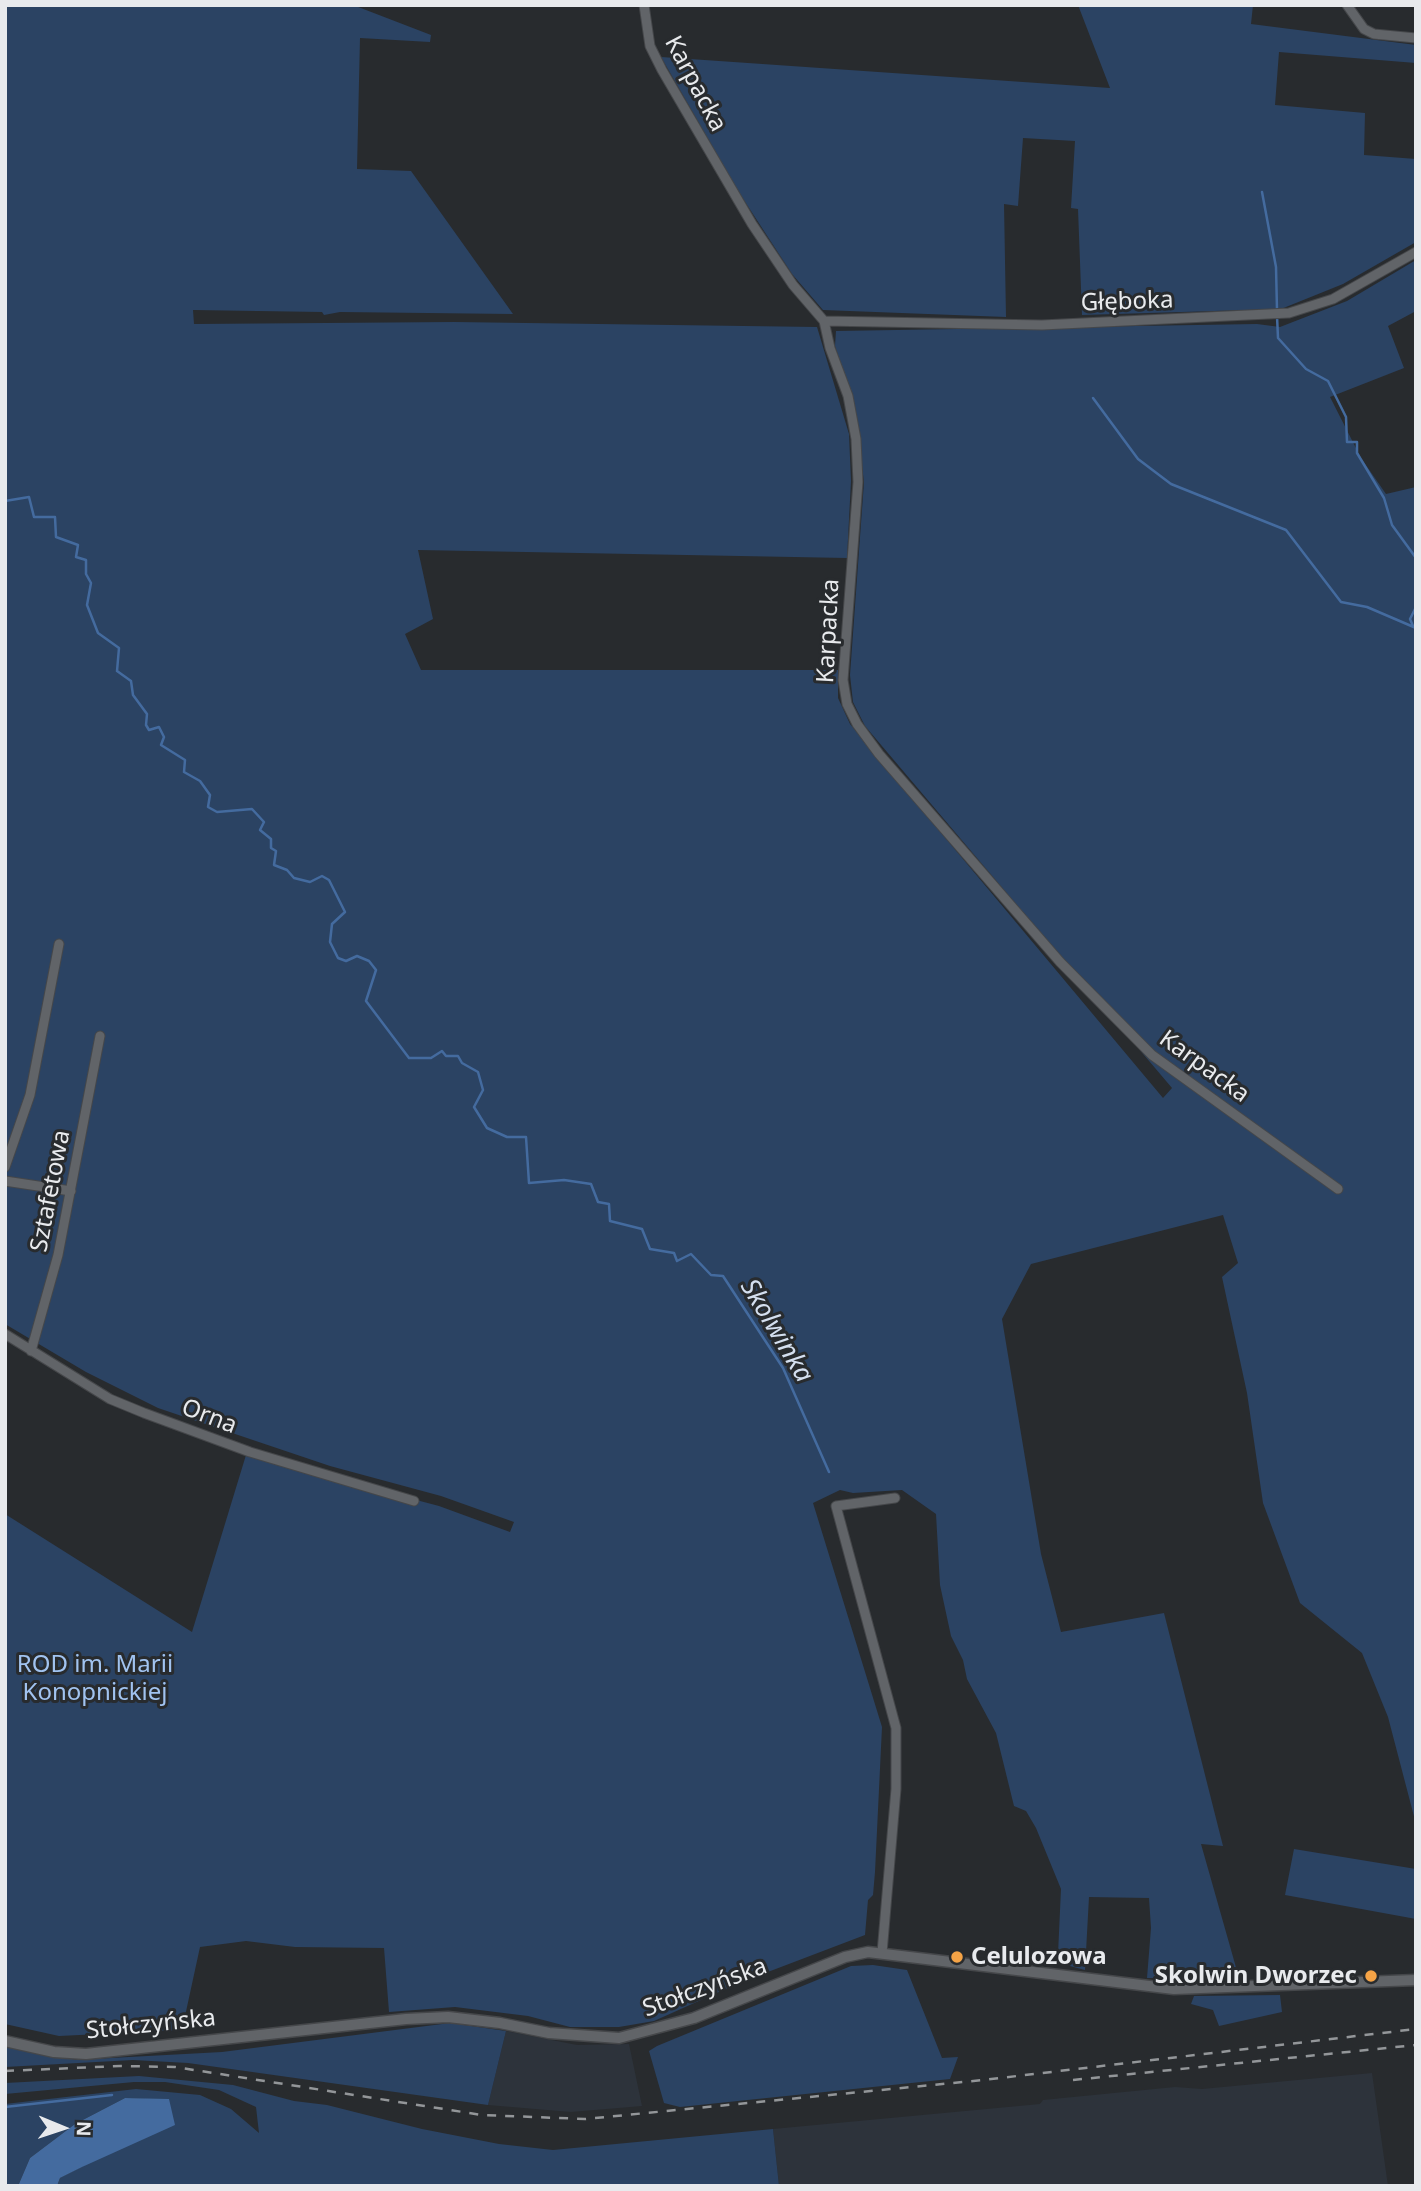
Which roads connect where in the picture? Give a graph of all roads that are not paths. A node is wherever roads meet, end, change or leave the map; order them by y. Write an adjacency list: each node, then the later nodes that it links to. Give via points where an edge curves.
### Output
1 (644, 5): 5 (street, Karpacka, via 650,46 662,70 752,225)
2 (1347, 5): 3 (street, via 1364,29 1374,34)
3 (1416, 38)
4 (1416, 253): 5 (street, Głęboka, via 1333,299 1289,313 1042,325)
5 (824, 321): 10 (street, Karpacka, via 848,396 856,439 856,522 843,680 846,704 857,724 1060,962 1161,1065)
6 (59, 944): 8 (street, via 30,1095)
7 (100, 1037): 11 (street, Sztafetowa)
8 (5, 1167)
9 (5, 1181): 11 (street)
10 (1338, 1189)
11 (71, 1191): 13 (street, Sztafetowa)
12 (5, 1334): 13 (street, Orna)
13 (31, 1351): 15 (street, Orna, via 110,1399 144,1413 250,1452)
14 (895, 1498): 16 (street, via 836,1506 896,1728 896,1789)
15 (414, 1501)
16 (882, 1953): 17 (street, Stołczyńska, via 1174,1989); 18 (street, Stołczyńska, via 845,1957 694,2018 619,2038 549,2033 448,2017 86,2054)
17 (1416, 1980)
18 (5, 2042)

